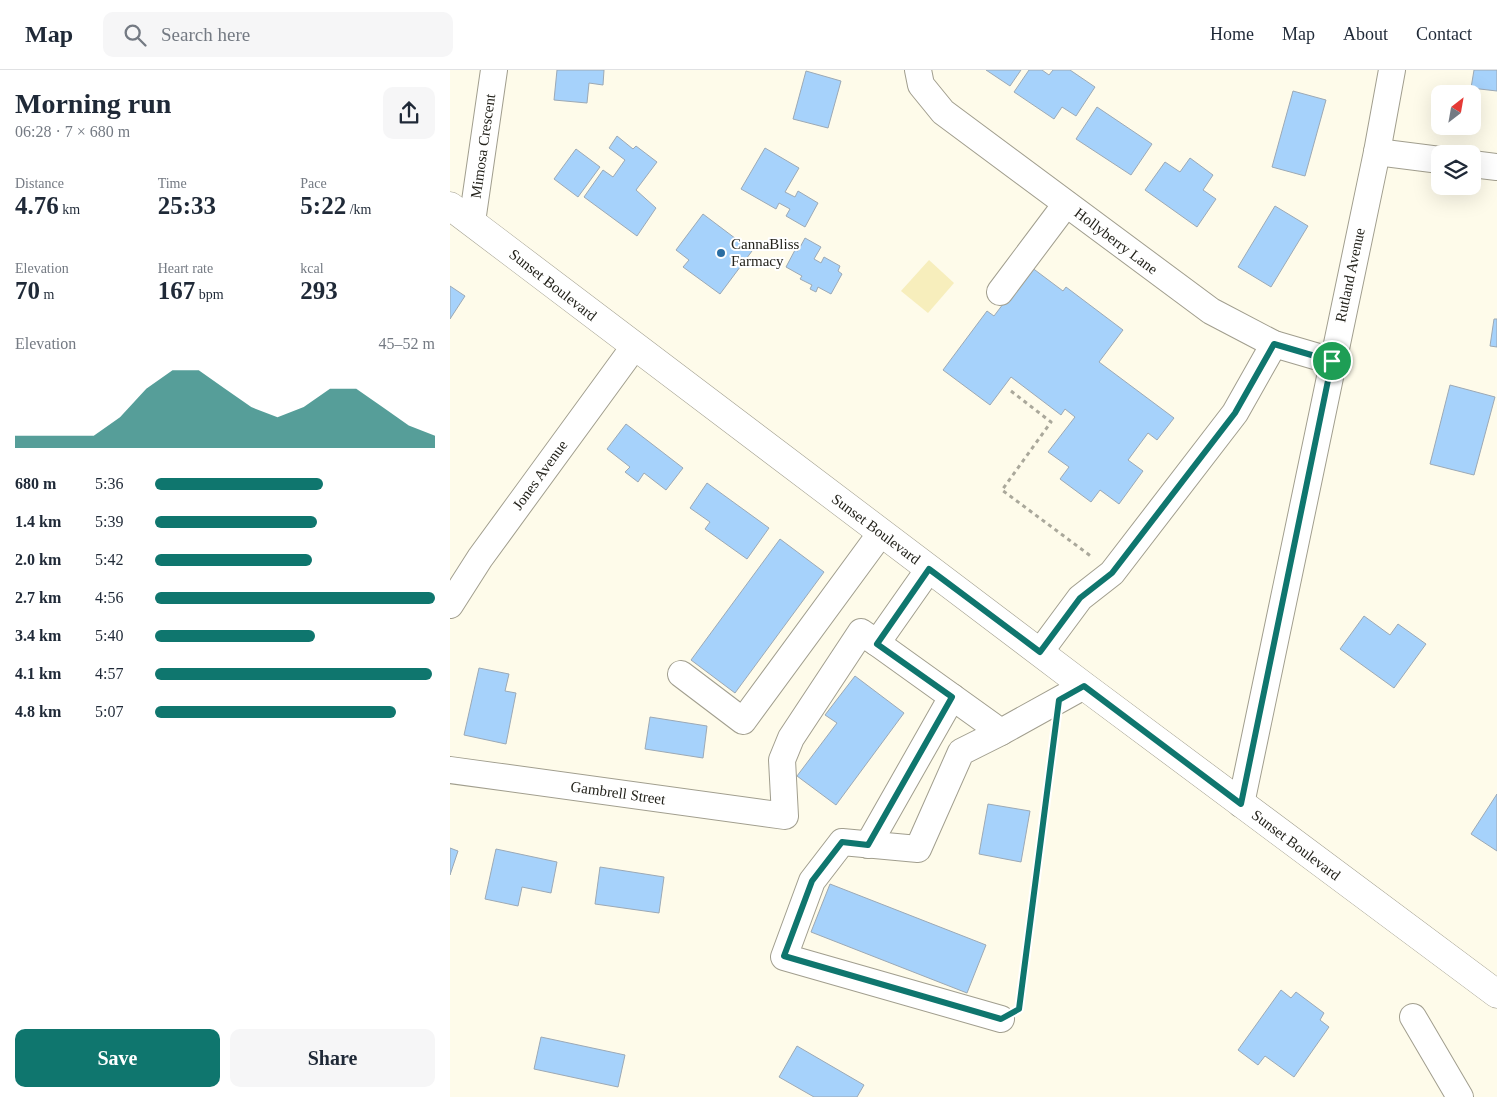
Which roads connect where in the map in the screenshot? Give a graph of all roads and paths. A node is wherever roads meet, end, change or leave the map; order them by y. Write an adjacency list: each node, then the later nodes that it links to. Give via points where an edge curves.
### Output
1 (494, 70): 10 (street, Mimosa Crescent)
2 (1392, 70): 4 (street, Rutland Avenue)
3 (919, 77): 8 (street, Hollyberry Lane, via 943,112)
4 (1377, 152): 5 (street); 14 (street, Rutland Avenue)
5 (1431, 159)
6 (1481, 165): 7 (street)
7 (1497, 167)
8 (1066, 204): 11 (street); 12 (street, Hollyberry Lane, via 1211,311)
9 (450, 206): 10 (main road, Sunset Boulevard)
10 (472, 222): 13 (main road, Sunset Boulevard)
11 (1000, 292)
12 (1274, 344): 14 (street, Hollyberry Lane); 18 (street, via 1235,413)
13 (634, 347): 16 (main road, Sunset Boulevard); 19 (street, Jones Avenue, via 480,558)
14 (1332, 361): 28 (street, Rutland Avenue)
15 (1011, 392): 18 (path, via 1051,422 1002,490)
16 (881, 533): 17 (main road, Sunset Boulevard); 22 (street, via 743,721)
17 (929, 569): 20 (street); 21 (main road, Sunset Boulevard)
18 (1112, 573): 21 (street, via 1080,598)
19 (450, 605)
20 (877, 644): 24 (street); 27 (street, Gambrell Street, via 861,632 791,738 782,760 785,816)
21 (1040, 652): 23 (main road, Sunset Boulevard)
22 (681, 674)
23 (1084, 686): 25 (street); 28 (main road, Sunset Boulevard)
24 (952, 697): 26 (street); 29 (street)
25 (1059, 700): 26 (street); 32 (path, via 1019,1009)
26 (1001, 732): 29 (street, via 961,752 918,850)
27 (450, 770)
28 (1241, 804): 30 (main road, Sunset Boulevard)
29 (868, 845): 32 (street, via 842,842 812,881 784,956)
30 (1497, 994)
31 (1413, 1017): 33 (street)
32 (1001, 1019)
33 (1460, 1097)

